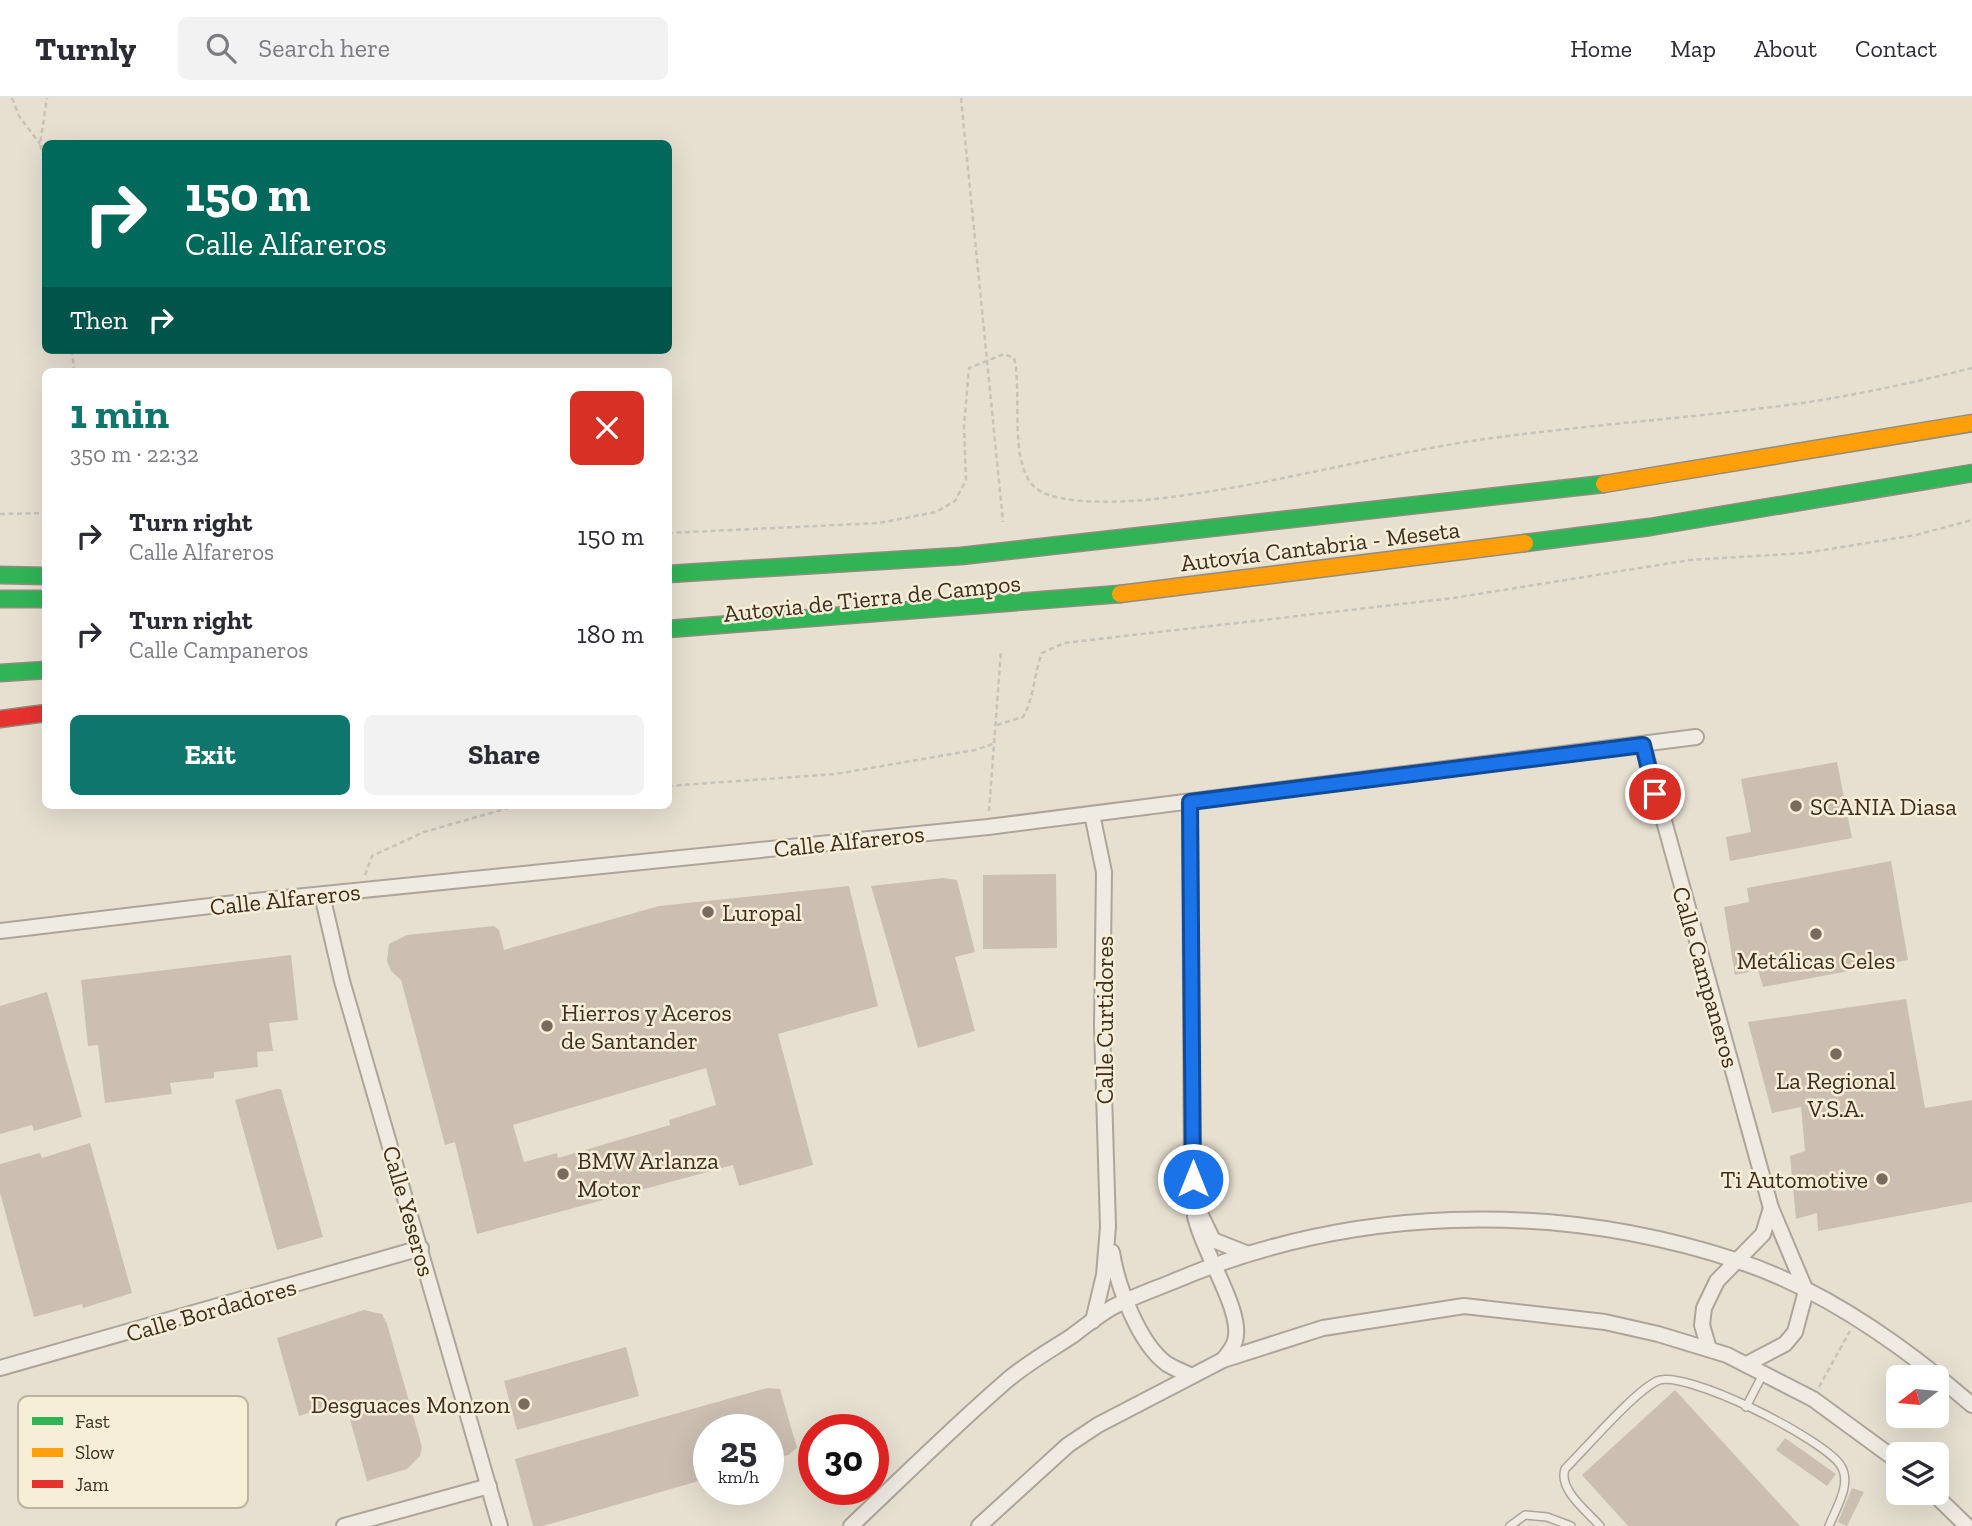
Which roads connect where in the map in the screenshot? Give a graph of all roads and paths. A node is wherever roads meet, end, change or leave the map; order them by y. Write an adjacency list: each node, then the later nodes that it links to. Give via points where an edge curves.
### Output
1 (12, 98): 4 (path)
2 (47, 98): 4 (path)
3 (961, 98): 6 (path)
4 (40, 144): 5 (path)
5 (42, 151)
6 (986, 360): 7 (path, via 1003,354 1014,358 1019,377 1019,448 1026,473 1037,489 1060,500 1153,499 1297,477 1470,442 1766,408); 13 (path); 14 (path, via 969,368 966,480 955,500 936,512 878,523)
7 (1972, 368)
8 (1972, 423): 15 (highway, Autovía Cantabria - Meseta, via 1563,491 961,556)
9 (1972, 473): 18 (highway, Autovía Cantabria - Meseta, via 1650,527)
10 (42, 513): 11 (path)
11 (0, 514)
12 (1972, 520): 28 (path, via 1916,535 1805,553 1690,561 1453,598 1064,643 1042,653 1030,706 1023,717)
13 (1003, 522)
14 (672, 533)
15 (672, 574)
16 (0, 575): 17 (highway)
17 (42, 576)
18 (1081, 598): 21 (highway, Autovía Cantabria - Meseta); 22 (highway, Autovia de Tierra de Campos)
19 (0, 599): 20 (highway)
20 (42, 599)
21 (672, 629)
22 (672, 643)
23 (1001, 650): 28 (path)
24 (42, 670): 25 (highway)
25 (0, 673)
26 (42, 714): 27 (highway)
27 (0, 719)
28 (997, 725): 30 (path)
29 (1696, 737): 31 (street, Calle Alfareros)
30 (996, 743): 32 (path, via 836,774); 36 (path)
31 (1643, 745): 33 (street, Calle Alfareros); 41 (street, Calle Campaneros)
32 (672, 786)
33 (1190, 802): 35 (street, Calle Alfareros); 40 (street)
34 (505, 809): 37 (path, via 425,832 372,856)
35 (1092, 814): 36 (street, Calle Alfareros); 42 (street, Calle Curtidores, via 1104,872 1102,1026)
36 (988, 827): 37 (street, Calle Alfareros)
37 (358, 891): 38 (street, Calle Alfareros)
38 (322, 895): 39 (street, Calle Alfareros); 43 (street, Calle Yeseros, via 342,981)
39 (0, 931)
40 (1192, 1197): 44 (street, via 1213,1240); 46 (street, via 1199,1236)
41 (1772, 1208): 45 (street, via 1763,1234); 47 (street, Calle Campaneros)
42 (1108, 1227): 48 (street, Calle Curtidores, via 1115,1275); 50 (street, Calle Curtidores, via 1104,1275)
43 (421, 1248): 54 (street, Calle Bordadores); 61 (street, Calle Yeseros)
44 (1246, 1253): 45 (street, via 1329,1233 1462,1218 1604,1226); 46 (street)
45 (1736, 1260): 47 (street); 51 (street, via 1717,1281 1704,1308 1702,1325)
46 (1211, 1265): 48 (street); 52 (street, via 1236,1324 1234,1342)
47 (1806, 1291): 49 (street); 53 (street, via 1795,1332 1785,1344)
48 (1126, 1302): 50 (street); 56 (street, Calle Curtidores, via 1166,1363)
49 (1857, 1319): 57 (path); 58 (street)
50 (1093, 1321): 65 (street, via 1006,1381)
51 (1709, 1349): 52 (street, via 1605,1322 1465,1306 1323,1328); 53 (street)
52 (1223, 1360): 56 (street)
53 (1747, 1364): 55 (street)
54 (0, 1368)
55 (1763, 1373): 57 (street); 59 (lane)
56 (1192, 1376): 66 (street, via 1068,1445)
57 (1813, 1399): 60 (street)
58 (1972, 1405)
59 (1746, 1407): 69 (lane, via 1681,1379 1658,1381 1642,1392 1565,1469 1566,1486); 70 (lane, via 1790,1428 1840,1464 1846,1482)
60 (1886, 1452)
61 (489, 1486): 63 (street); 64 (street, Calle Yeseros)
62 (1945, 1505): 71 (street)
63 (344, 1526)
64 (499, 1526)
65 (851, 1526)
66 (979, 1526)
67 (1510, 1526): 68 (lane, via 1525,1515)
68 (1571, 1526)
69 (1600, 1526)
70 (1829, 1526)
71 (1967, 1526)

